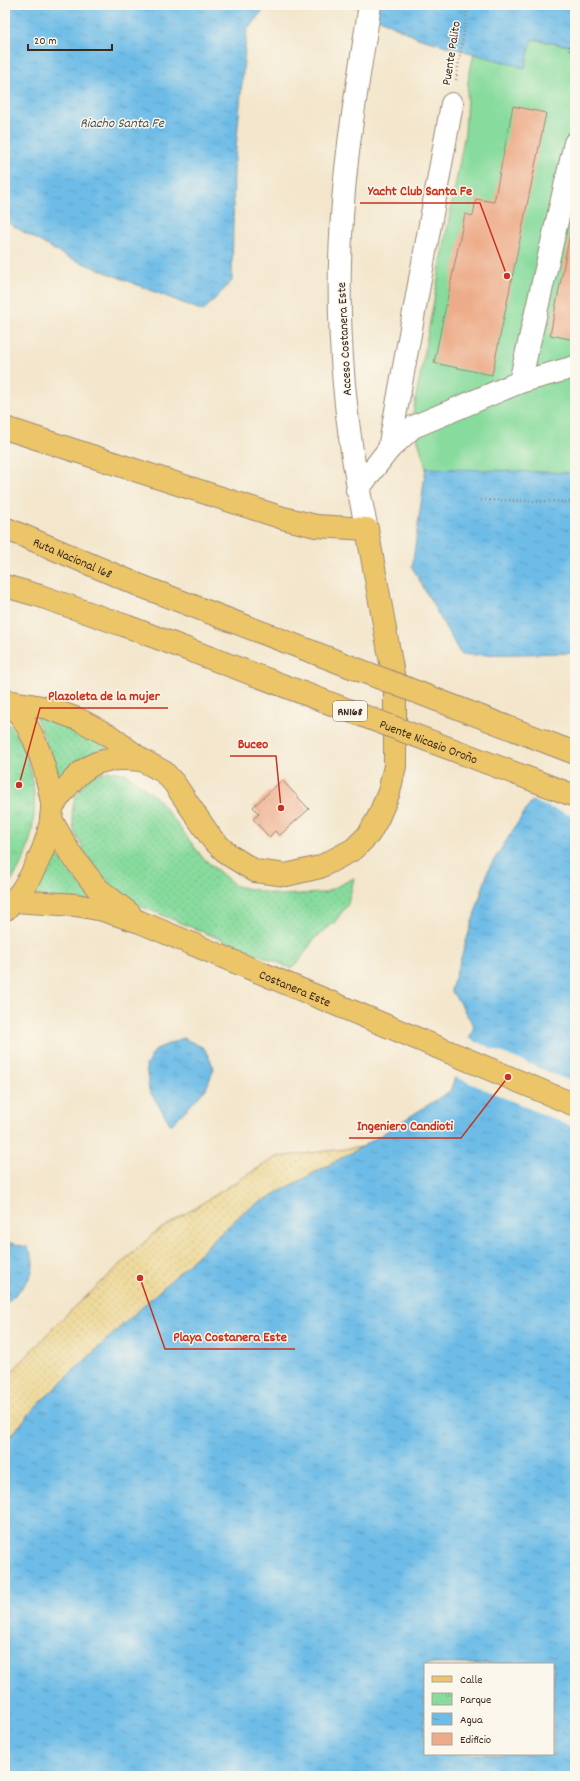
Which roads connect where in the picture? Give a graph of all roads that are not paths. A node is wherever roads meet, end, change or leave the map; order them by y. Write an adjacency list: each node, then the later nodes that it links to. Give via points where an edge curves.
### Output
1 (370, 5): 8 (street, Acceso Costanera Este, via 348,146 339,293 343,376)
2 (452, 104): 7 (street)
3 (575, 143): 5 (street)
4 (575, 366): 5 (street)
5 (520, 382): 7 (street, via 413,427)
6 (5, 428): 10 (main road, via 282,518 316,526)
7 (389, 449): 8 (street)
8 (357, 490): 10 (street, Acceso Costanera Este)
9 (5, 528): 13 (main road, Ruta Nacional 168, bridge, via 141,586)
10 (367, 529): 14 (main road, via 395,685 396,716 395,766 389,792 369,834 354,849 320,867 286,875 255,871 229,855 212,839 174,783 164,772)
11 (5, 586): 15 (main road, Puente Nicasio Oroño / RN168, bridge, via 126,626)
12 (6, 700): 14 (main road, via 48,708 80,720 110,736); 16 (main road, via 26,725 40,752)
13 (575, 753)
14 (142, 760): 16 (main road, via 106,759 93,764 83,770 70,785)
15 (575, 796)
16 (52, 813): 17 (main road, via 44,846 32,875); 18 (main road, Costanera Este, via 74,858 96,888)
17 (10, 906): 18 (main road, Costanera Este, via 76,905 103,910)
18 (140, 922): 19 (main road, Costanera Este)
19 (575, 1105)

